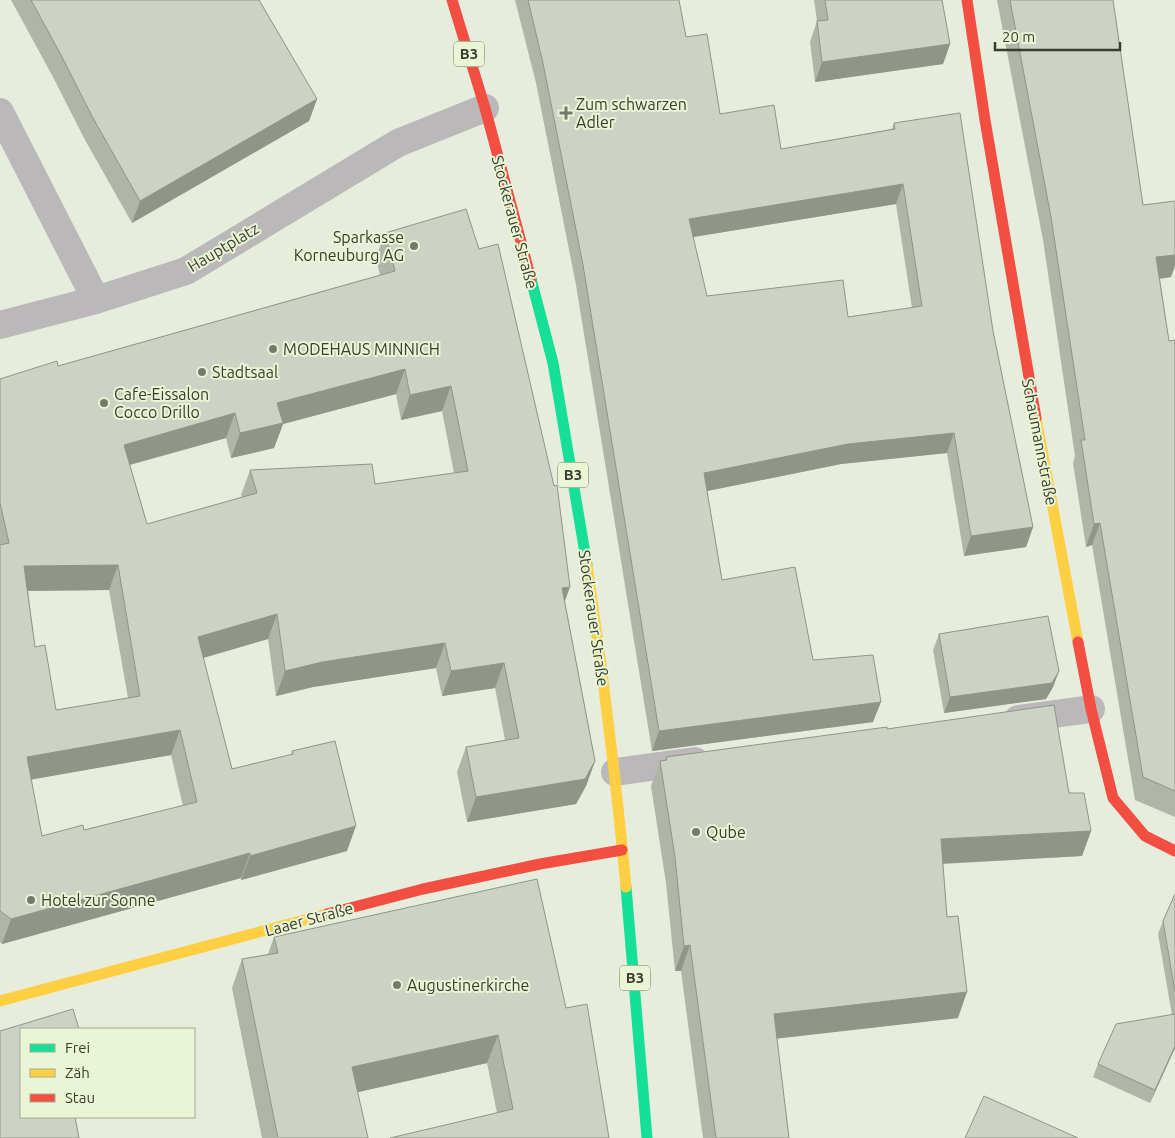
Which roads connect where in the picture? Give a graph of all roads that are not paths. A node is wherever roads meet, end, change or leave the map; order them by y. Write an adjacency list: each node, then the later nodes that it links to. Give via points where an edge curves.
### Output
1 (452, 0): 3 (street, B3)
2 (967, 0): 7 (street, Schaumannstraße, via 1026,368)
3 (485, 108): 5 (street, Hauptplatz, via 398,142 186,271); 10 (street, Stockerauer Straße / B3, via 553,363 595,618)
4 (0, 112): 5 (street)
5 (96, 300): 6 (street, Hauptplatz)
6 (1, 322)
7 (1091, 709): 8 (street); 12 (street, Schaumannstraße, via 1113,798 1145,836)
8 (992, 722)
9 (724, 758): 10 (street)
10 (615, 772): 11 (street, Stockerauer Straße / B3)
11 (622, 850): 13 (street, Laaer Straße, via 423,889); 14 (street, Stockerauer Straße / B3)
12 (1175, 851)
13 (0, 1001)
14 (648, 1138)

